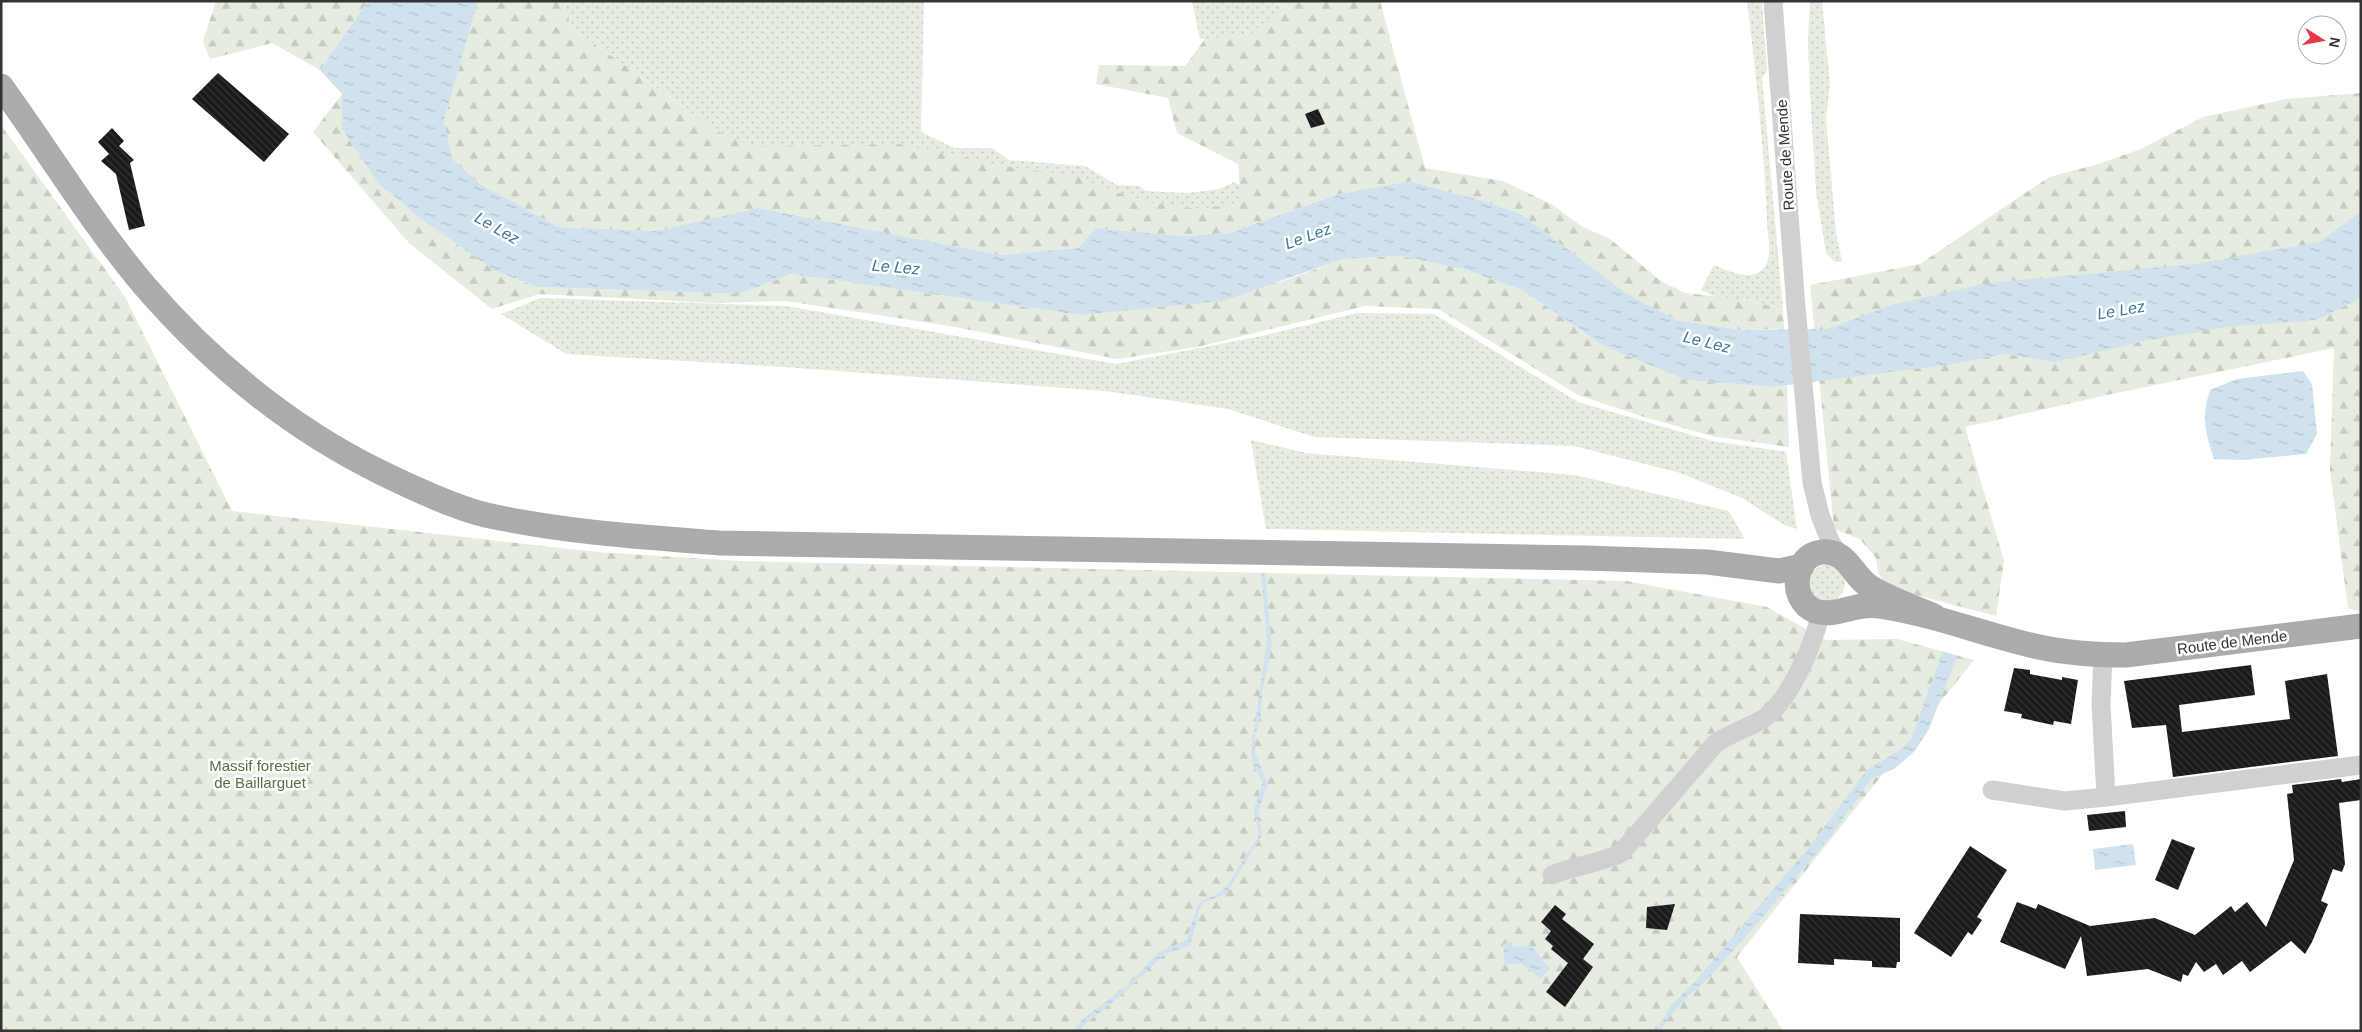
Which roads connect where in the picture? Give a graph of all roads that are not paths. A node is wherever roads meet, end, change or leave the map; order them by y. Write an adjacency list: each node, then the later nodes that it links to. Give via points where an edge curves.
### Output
1 (1773, 1): 3 (street, Route de Mende, via 1805,407 1812,482)
2 (1, 86): 4 (main road, via 114,247 166,310 208,352 268,403 354,459 415,489 484,514 586,533 719,543)
3 (1820, 516): 5 (street, Route de Mende, via 1820,536); 6 (street, Route de Mende, via 1831,543)
4 (1619, 559): 5 (main road, via 1707,562 1778,571); 7 (main road, via 1691,568 1768,584)
5 (1808, 560): 6 (main road, via 1823,552); 7 (main road, via 1796,582)
6 (1848, 564): 9 (main road, Route de Mende, via 1867,585)
7 (1800, 598): 8 (main road, via 1812,610)
8 (1829, 612): 9 (main road, Route de Mende, via 1870,604); 15 (street, via 1803,663 1774,709 1715,744 1622,852 1606,860)
9 (1934, 616): 11 (main road, Route de Mende, via 2041,647)
10 (2361, 626): 11 (main road, Route de Mende, via 2126,655)
11 (2103, 655): 14 (street, via 2101,704)
12 (2361, 765): 14 (street)
13 (1992, 790): 14 (street, via 2065,800)
14 (2106, 797)
15 (1552, 874)

